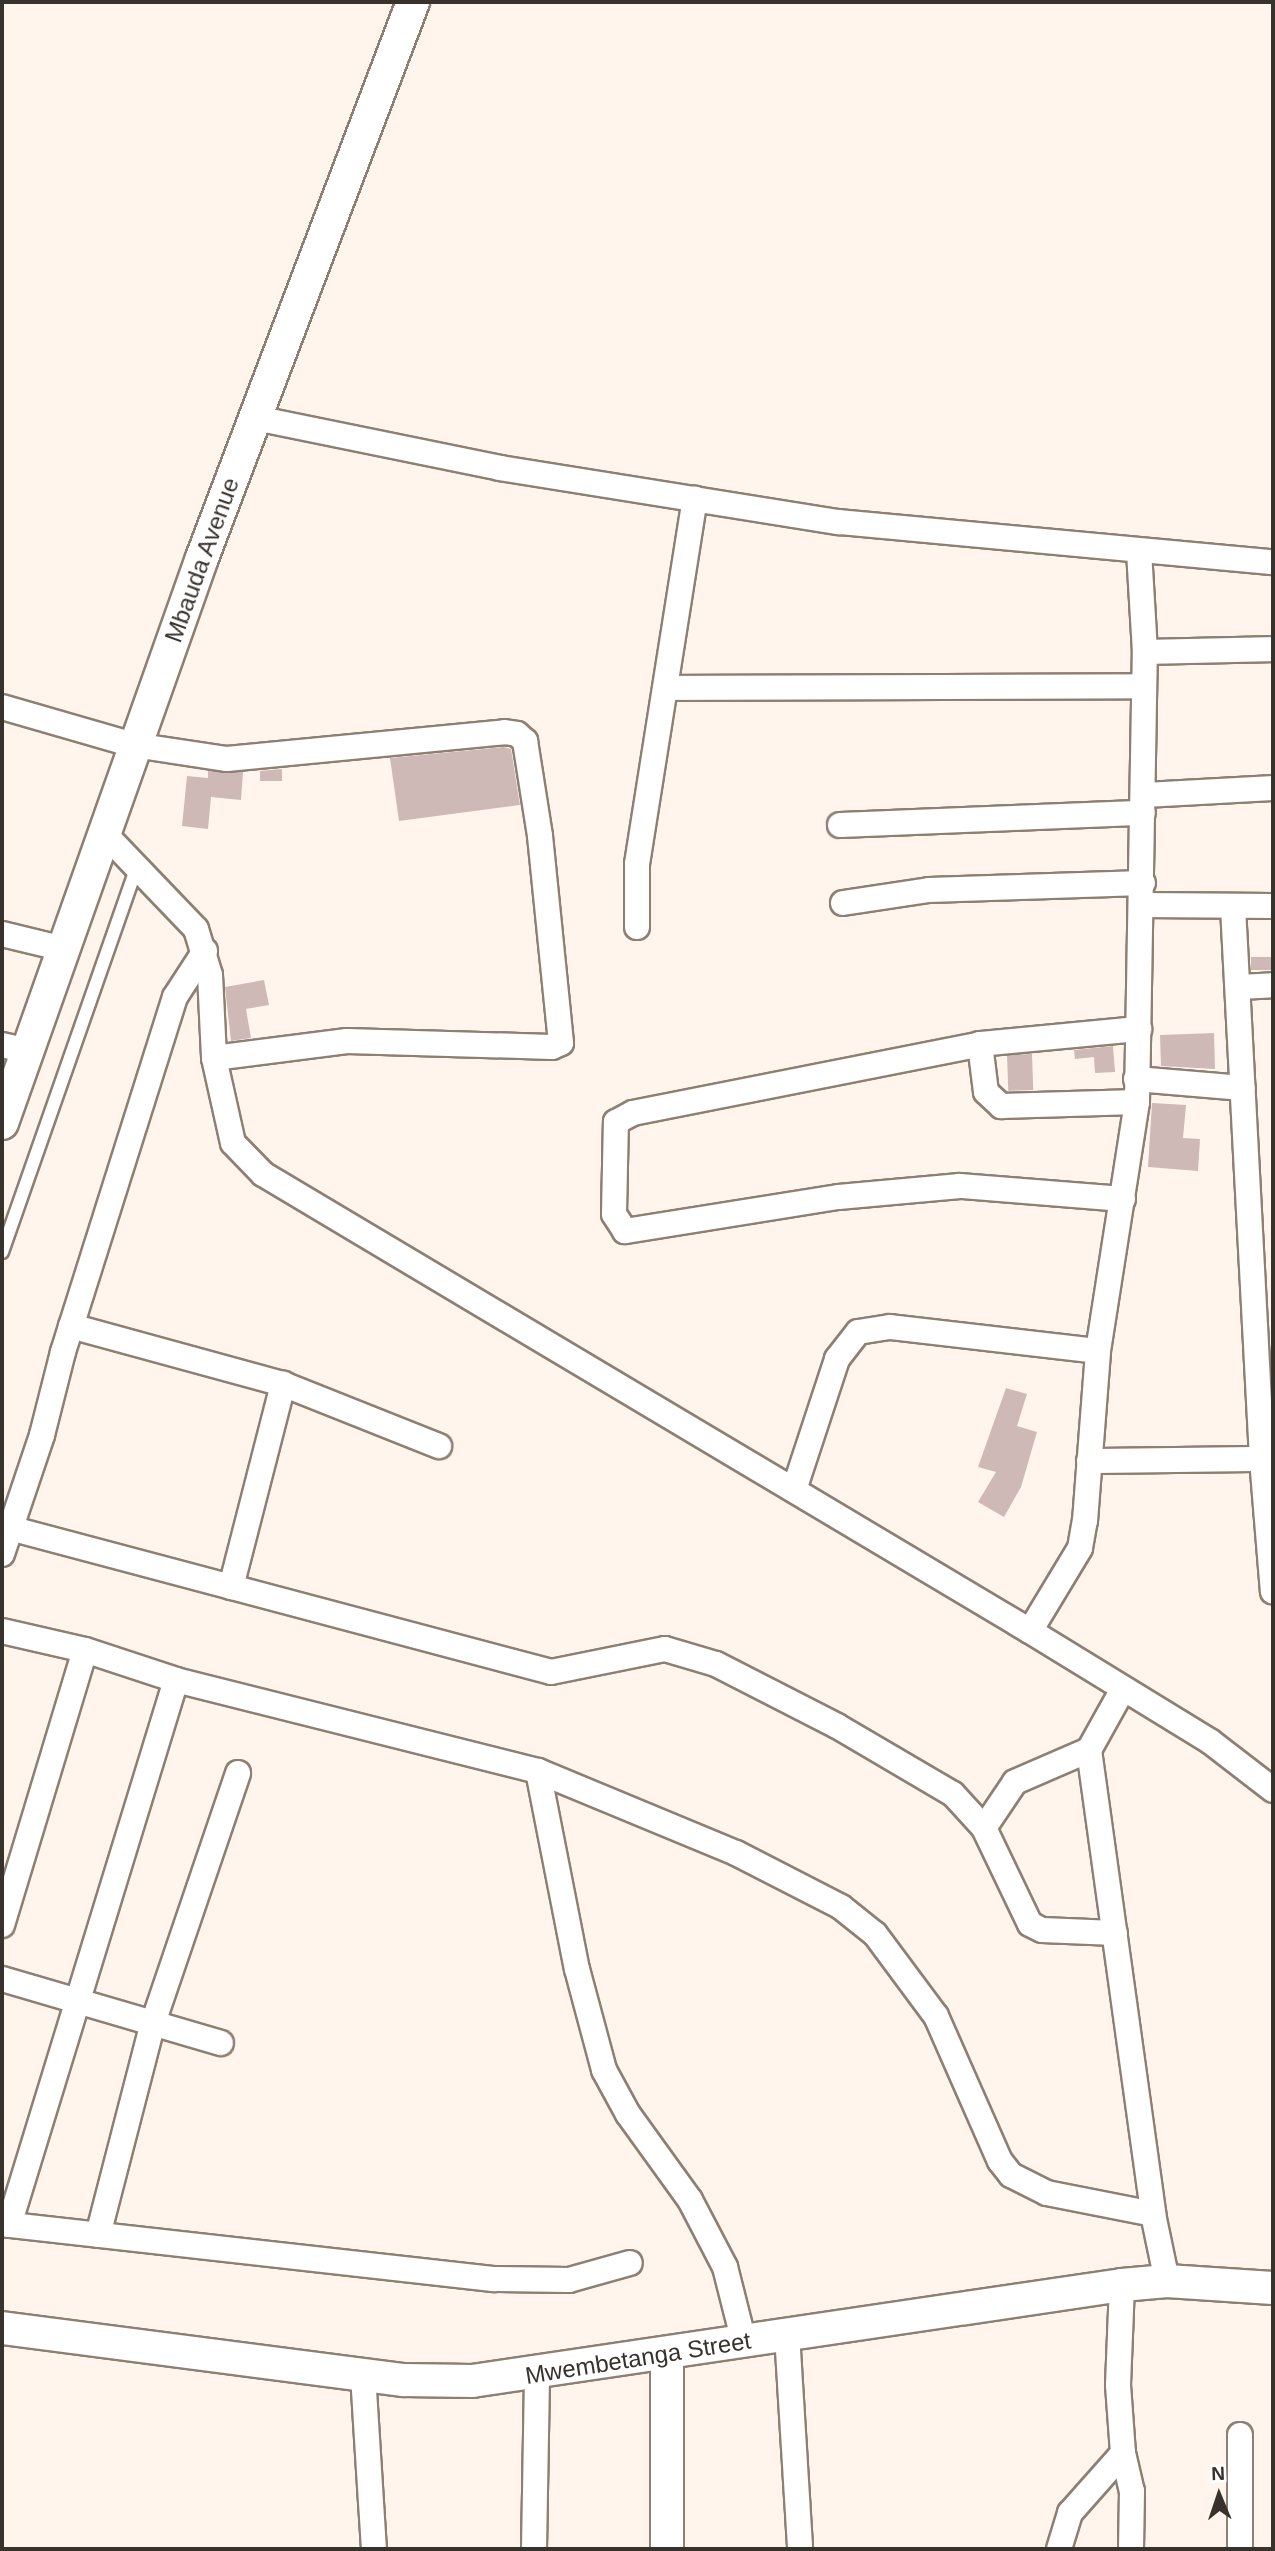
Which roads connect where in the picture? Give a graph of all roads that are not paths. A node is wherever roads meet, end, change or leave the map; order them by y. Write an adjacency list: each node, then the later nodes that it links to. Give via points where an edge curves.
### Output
1 (413, 2): 2 (street, Mbauda Avenue)
2 (255, 418): 3 (street, via 500,468); 11 (street, Mbauda Avenue)
3 (695, 499): 4 (street, via 839,522); 9 (street)
4 (1139, 551): 5 (street); 7 (street)
5 (1273, 562)
6 (1273, 649): 7 (street)
7 (1144, 652): 8 (street)
8 (1144, 686): 9 (street); 13 (street)
9 (668, 688): 21 (street, via 637,864)
10 (2, 707): 11 (street)
11 (134, 745): 15 (street, Mbauda Avenue); 30 (street, via 227,759 505,732 525,741 547,888 561,1043 552,1047 347,1041)
12 (1273, 788): 13 (street)
13 (1143, 804): 14 (street); 17 (street)
14 (840, 825)
15 (103, 832): 16 (street); 23 (street, Mbauda Avenue)
16 (136, 870): 24 (street, via 183,911); 35 (lane)
17 (1142, 894): 18 (street, via 929,890); 20 (street); 27 (street)
18 (843, 903)
19 (1273, 906): 20 (street)
20 (1233, 907): 26 (street)
21 (637, 927)
22 (2, 934): 23 (street)
23 (60, 948): 29 (street, Mbauda Avenue)
24 (205, 951): 30 (street); 36 (street, via 175,998)
25 (1273, 985): 26 (street)
26 (1240, 987): 31 (street)
27 (1139, 1029): 28 (street); 32 (street)
28 (980, 1044): 32 (street, via 986,1092 1001,1106); 34 (street, via 619,1117 617,1224 625,1231 643,1232 838,1197 960,1186)
29 (14, 1048): 33 (street, Mbauda Avenue)
30 (214, 1058): 42 (street, via 233,1143 263,1174)
31 (1243, 1088): 32 (street); 40 (street)
32 (1136, 1091): 34 (street)
33 (2, 1123)
34 (1123, 1199): 37 (street)
35 (2, 1252)
36 (71, 1326): 38 (street); 43 (street, via 43,1435)
37 (1098, 1351): 41 (street); 42 (street, via 890,1327 858,1332 837,1359)
38 (283, 1384): 39 (street); 45 (street)
39 (439, 1446)
40 (1262, 1459): 41 (street); 46 (street)
41 (1088, 1461): 48 (street, via 1080,1548)
42 (794, 1490): 48 (street)
43 (5, 1527): 44 (street); 45 (street)
44 (2, 1554)
45 (231, 1587): 56 (street, via 551,1672 665,1649 716,1664 837,1726 953,1794)
46 (1273, 1592)
47 (2, 1631): 49 (street)
48 (1030, 1631): 51 (street)
49 (85, 1650): 50 (street); 57 (street)
50 (176, 1680): 53 (street); 60 (street)
51 (1123, 1689): 52 (street); 55 (street, via 1210,1742)
52 (1089, 1750): 56 (street, via 1015,1782); 58 (street)
53 (538, 1770): 63 (street, via 736,1853 842,1907 875,1934 924,1997 1011,2175 1047,2193); 72 (street, via 577,1969 604,2070 628,2114 690,2200 725,2267)
54 (238, 1773): 61 (street)
55 (1273, 1790)
56 (984, 1828): 58 (street, via 1030,1924 1042,1930)
57 (2, 1925)
58 (1115, 1933): 63 (street)
59 (2, 1979): 60 (street)
60 (81, 2002): 61 (street); 64 (street)
61 (153, 2023): 62 (street); 65 (street)
62 (221, 2043)
63 (1153, 2214): 67 (street)
64 (5, 2225): 65 (street)
65 (98, 2235): 66 (street, via 495,2279 569,2280)
66 (630, 2263)
67 (1167, 2281): 68 (street, Mwembetanga Street); 69 (street, Mwembetanga Street)
68 (1122, 2286): 71 (street, Mwembetanga Street); 77 (street, via 1118,2385)
69 (1273, 2288)
70 (2, 2328): 75 (street, Mwembetanga Street)
71 (788, 2334): 72 (street, Mwembetanga Street); 81 (street)
72 (744, 2342): 73 (street, Mwembetanga Street)
73 (667, 2354): 74 (street, Mwembetanga Street); 80 (street)
74 (537, 2374): 75 (street, Mwembetanga Street, via 472,2381); 79 (street)
75 (363, 2375): 78 (street)
76 (1240, 2435): 84 (street)
77 (1123, 2454): 82 (street, via 1070,2513); 83 (street, via 1132,2491)
78 (374, 2549)
79 (534, 2549)
80 (667, 2549)
81 (800, 2549)
82 (1059, 2549)
83 (1131, 2549)
84 (1240, 2549)

